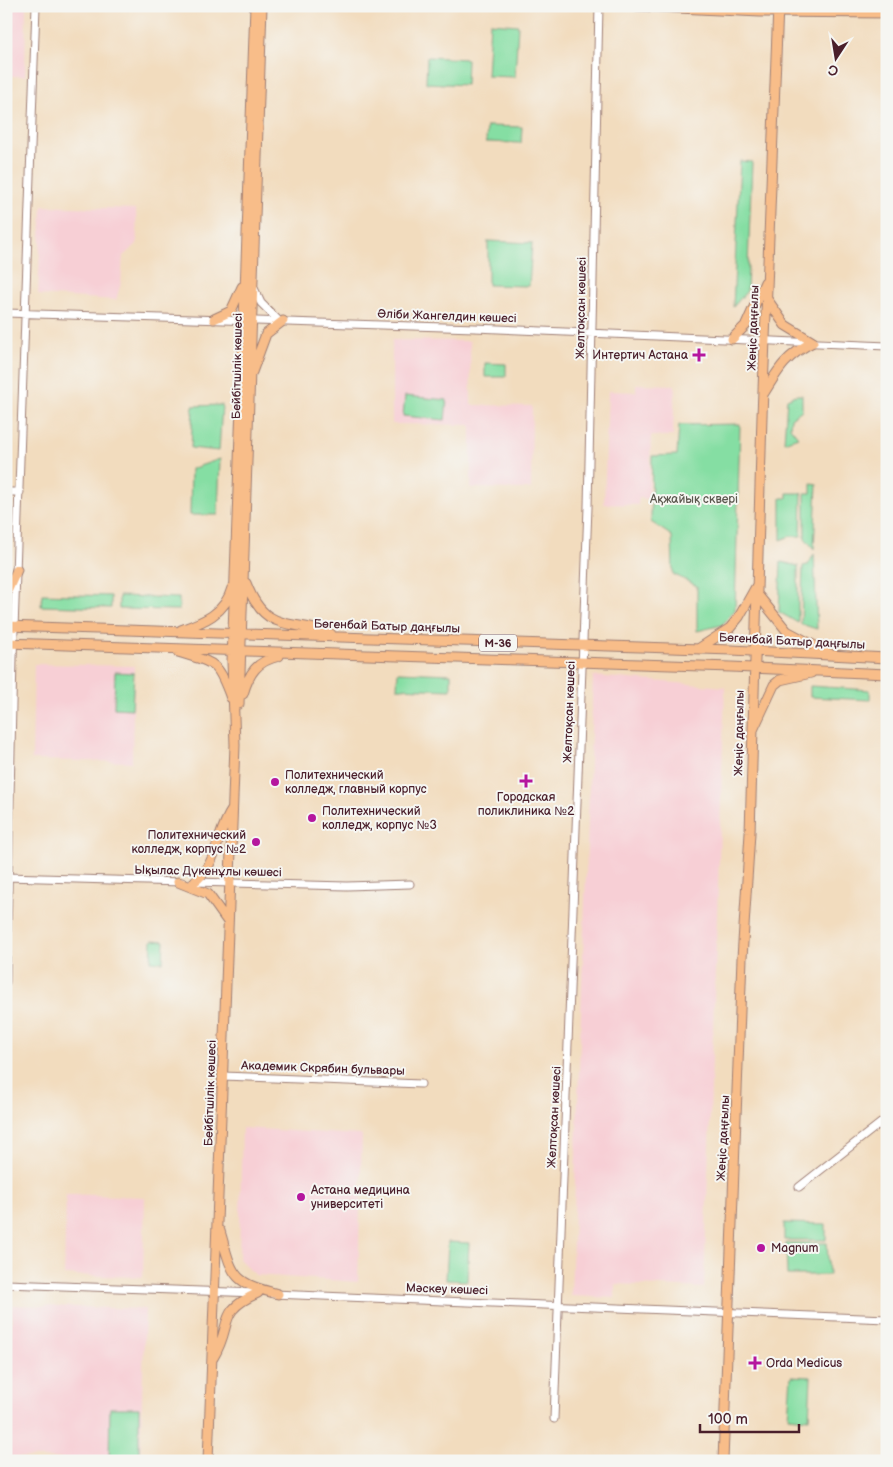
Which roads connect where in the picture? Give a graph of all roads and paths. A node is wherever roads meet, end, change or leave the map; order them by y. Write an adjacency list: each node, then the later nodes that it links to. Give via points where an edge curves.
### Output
1 (36, 6): 13 (street)
2 (255, 6): 8 (main road, Бейбітшілік көшесі)
3 (262, 6): 10 (main road, Бейбітшілік көшесі)
4 (599, 6): 17 (street, Желтоқсан көшесі)
5 (637, 6): 6 (main road)
6 (778, 9): 7 (main road); 9 (main road, Жеңіс даңғылы)
7 (887, 13)
8 (246, 267): 14 (main road, via 242,289 231,311); 15 (main road, Бейбітшілік көшесі)
9 (768, 274): 11 (main road, Жеңіс даңғылы); 18 (main road, via 746,325)
10 (252, 283): 15 (main road, Бейбітшілік көшесі); 16 (street, via 261,303)
11 (766, 297): 19 (main road, Жеңіс даңғылы); 20 (main road, via 785,325)
12 (6, 313): 13 (street, Әліби Жангелдин көшесі)
13 (26, 313): 14 (street, Әліби Жангелдин көшесі); 25 (street)
14 (214, 319): 15 (street, Әліби Жангелдин көшесі)
15 (247, 320): 16 (street, Әліби Жангелдин көшесі); 22 (main road, Бейбітшілік көшесі); 27 (main road, Бейбітшілік көшесі)
16 (281, 321): 17 (street, Әліби Жангелдин көшесі); 22 (main road, via 266,334)
17 (592, 332): 18 (street, Әліби Жангелдин көшесі); 36 (street, Желтоқсан көшесі)
18 (732, 339): 19 (street, Әліби Жангелдин көшесі)
19 (766, 340): 20 (street, Әліби Жангелдин көшесі); 23 (main road, Жеңіс даңғылы)
20 (813, 342): 21 (street, Әліби Жангелдин көшесі); 23 (main road, via 791,354)
21 (887, 346)
22 (249, 377): 27 (main road, Бейбітшілік көшесі)
23 (763, 395): 28 (main road, Жеңіс даңғылы)
24 (6, 492): 25 (street)
25 (20, 492): 26 (street)
26 (17, 570): 29 (main road); 31 (street)
27 (240, 577): 32 (main road, via 218,613); 33 (main road, Бейбітшілік көшесі); 34 (main road, via 266,615 278,623 317,629)
28 (757, 585): 30 (main road, Жеңіс даңғылы); 38 (main road, via 730,628)
29 (6, 594)
30 (757, 594): 39 (main road, Жеңіс даңғылы); 43 (main road, via 787,631)
31 (11, 626): 32 (main road, Бөгенбай Батыр даңғылы / M-36); 35 (street)
32 (174, 632): 33 (main road, Бөгенбай Батыр даңғылы / M-36)
33 (238, 634): 34 (main road, Бөгенбай Батыр даңғылы / M-36); 40 (main road, Бейбітшілік көшесі); 41 (main road, Бейбітшілік көшесі)
34 (338, 637): 36 (main road, Бөгенбай Батыр даңғылы / M-36)
35 (10, 643): 37 (main road, M-36); 52 (street)
36 (582, 645): 38 (main road, Бөгенбай Батыр даңғылы / M-36); 45 (street, Желтоқсан көшесі)
37 (168, 649): 40 (main road, M-36); 49 (main road, via 214,664 222,672)
38 (698, 649): 39 (main road, Бөгенбай Батыр даңғылы / M-36)
39 (754, 651): 43 (main road, Бөгенбай Батыр даңғылы / M-36); 46 (main road, Жеңіс даңғылы)
40 (232, 652): 41 (main road, M-36); 49 (main road, Бейбітшілік көшесі)
41 (242, 652): 42 (main road, M-36); 49 (main road, Бейбітшілік көшесі)
42 (290, 653): 45 (main road, M-36); 49 (main road, via 258,664 250,674)
43 (832, 655): 44 (main road, Бөгенбай Батыр даңғылы / M-36)
44 (887, 658)
45 (582, 662): 46 (main road, M-36); 70 (street, Желтоқсан көшесі)
46 (753, 668): 47 (main road, M-36); 50 (main road, Жеңіс даңғылы)
47 (823, 671): 48 (main road, M-36); 50 (main road, via 780,680 774,685)
48 (887, 674)
49 (237, 709): 51 (main road, Бейбітшілік көшесі)
50 (752, 732): 71 (main road, Жеңіс даңғылы)
51 (232, 810): 56 (main road, via 224,822 210,866); 57 (main road, Бейбітшілік көшесі)
52 (10, 844): 53 (street); 54 (street)
53 (6, 851)
54 (8, 877): 55 (street, Ықылас Дүкенұлы көшесі); 60 (street)
55 (178, 882): 56 (street, Ықылас Дүкенұлы көшесі); 59 (main road, via 208,894)
56 (194, 882): 57 (street, Ықылас Дүкенұлы көшесі)
57 (229, 884): 58 (street, Ықылас Дүкенұлы көшесі); 59 (main road, Бейбітшілік көшесі)
58 (410, 884)
59 (228, 923): 61 (main road, Бейбітшілік көшесі)
60 (6, 982)
61 (224, 1076): 62 (street, Академик Скрябин бульвары); 65 (main road, Бейбітшілік көшесі)
62 (421, 1084)
63 (887, 1118): 64 (street)
64 (799, 1187)
65 (218, 1223): 67 (main road, Бейбітшілік көшесі); 69 (main road, via 236,1277 251,1287)
66 (6, 1284): 67 (street, Мәскеу көшесі)
67 (215, 1292): 68 (street, Мәскеу көшесі); 73 (main road, Бейбітшілік көшесі)
68 (258, 1293): 69 (street, Мәскеу көшесі); 73 (main road, via 238,1302 229,1312 222,1343)
69 (278, 1294): 70 (street, Мәскеу көшесі)
70 (558, 1304): 71 (street, Мәскеу көшесі); 74 (street, Желтоқсан көшесі)
71 (728, 1313): 72 (street, Мәскеу көшесі); 76 (main road, Жеңіс даңғылы)
72 (887, 1318)
73 (212, 1360): 75 (main road, Бейбітшілік көшесі)
74 (554, 1419)
75 (208, 1461)
76 (724, 1461)

